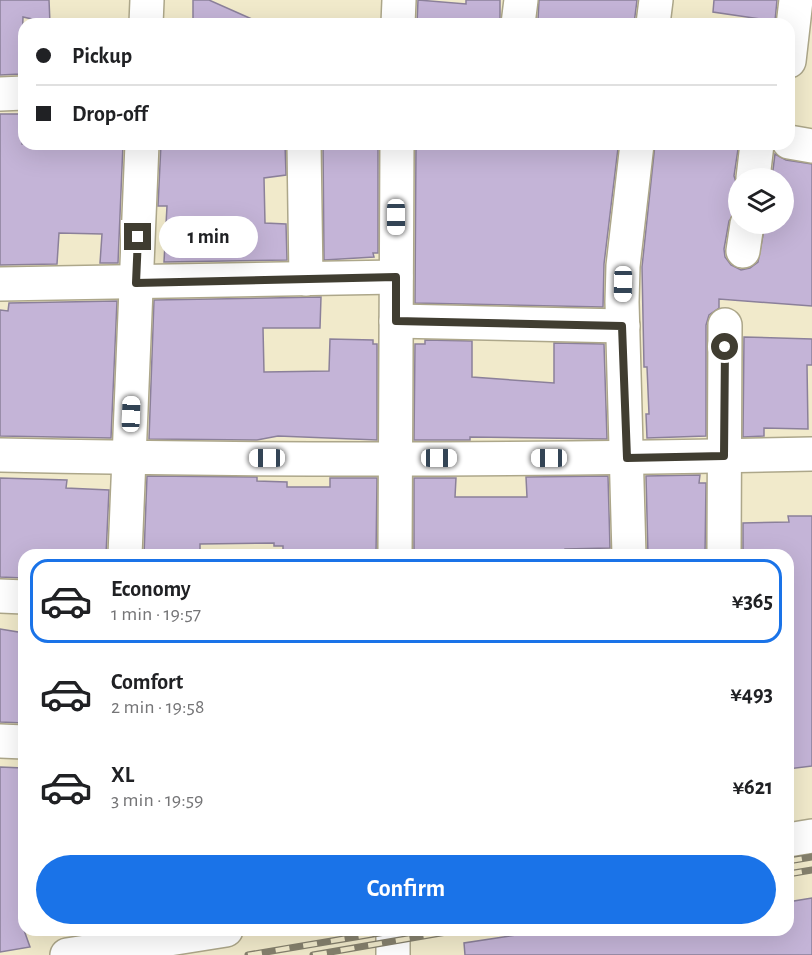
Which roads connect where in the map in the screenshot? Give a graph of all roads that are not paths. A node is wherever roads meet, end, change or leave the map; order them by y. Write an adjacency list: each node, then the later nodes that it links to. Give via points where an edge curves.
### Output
1 (147, 0): 6 (street)
2 (399, 0): 7 (street)
3 (522, 0): 8 (street)
4 (656, 0): 9 (street)
5 (796, 0): 10 (street)
6 (146, 18)
7 (398, 18)
8 (519, 18)
9 (654, 18)
10 (794, 18)
11 (18, 93): 12 (street)
12 (0, 94)
13 (795, 143): 14 (street)
14 (812, 146)
15 (142, 150): 23 (street)
16 (304, 150): 22 (street)
17 (397, 150): 21 (street)
18 (636, 150): 27 (street, via 623,266)
19 (757, 150): 20 (street)
20 (754, 168)
21 (396, 277): 22 (street); 25 (street)
22 (306, 279): 23 (street)
23 (136, 283): 24 (street); 31 (street)
24 (0, 284)
25 (396, 321): 27 (street); 32 (street)
26 (725, 325): 30 (street)
27 (622, 326): 33 (street)
28 (812, 454): 30 (street)
29 (0, 455): 31 (street)
30 (724, 456): 33 (street); 37 (street)
31 (129, 458): 32 (street); 34 (street)
32 (395, 458): 33 (street); 35 (street)
33 (627, 458): 36 (street)
34 (126, 549)
35 (395, 549)
36 (629, 549)
37 (724, 549)
38 (0, 596): 39 (street)
39 (18, 597)
40 (0, 741): 41 (street)
41 (18, 742)
42 (812, 836): 43 (street)
43 (794, 839)
44 (140, 936): 46 (street)
45 (393, 936): 48 (street)
46 (111, 938): 47 (street)
47 (66, 955)
48 (393, 955)

